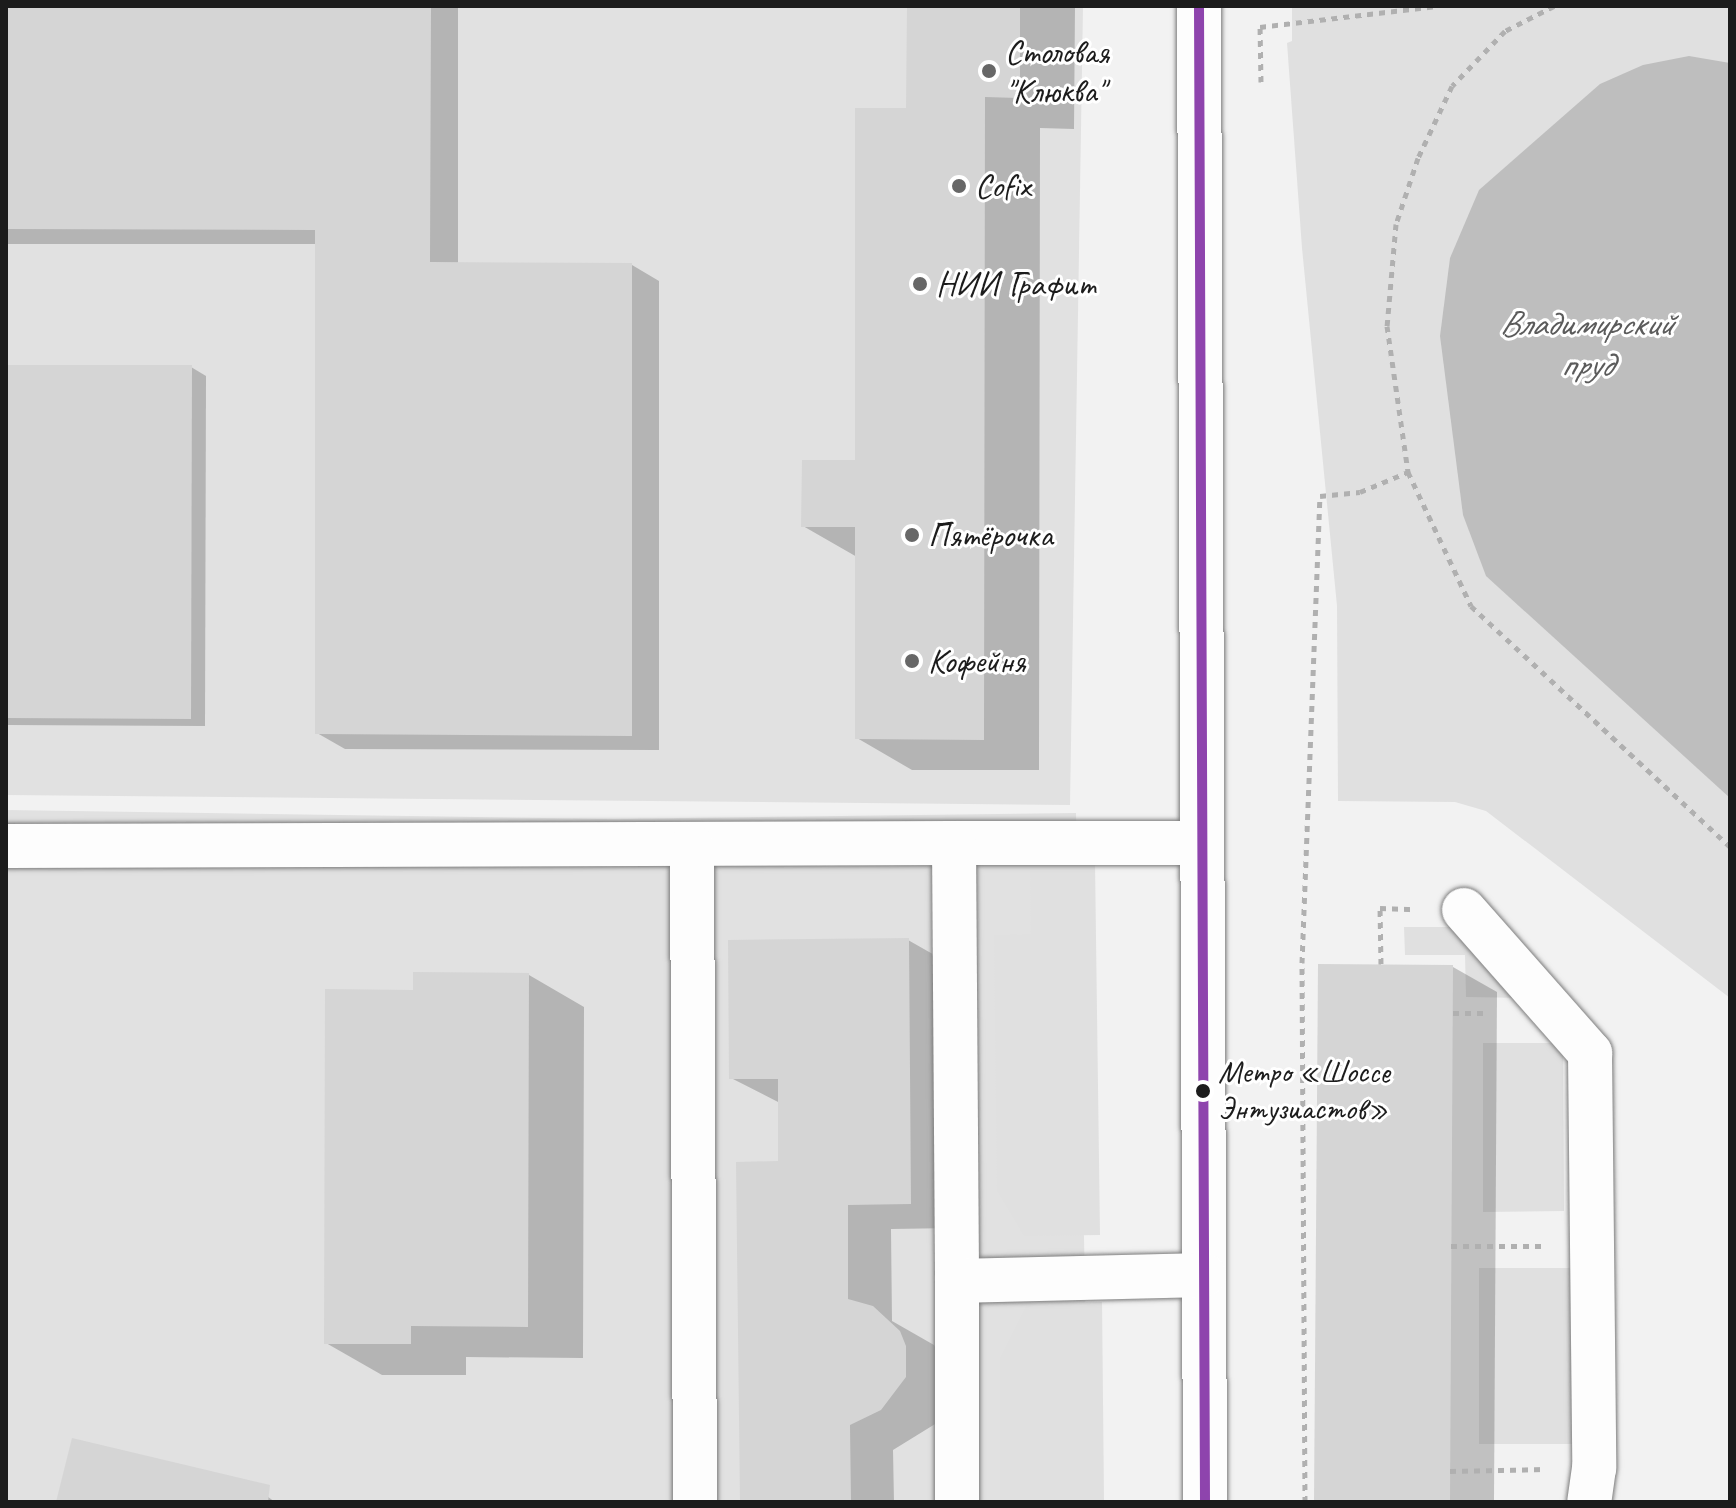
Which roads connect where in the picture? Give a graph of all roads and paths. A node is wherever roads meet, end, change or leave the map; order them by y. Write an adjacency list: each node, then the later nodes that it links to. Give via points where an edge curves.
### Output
1 (1199, 6): 7 (street)
2 (1437, 6): 4 (path, via 1260,27)
3 (1554, 6): 5 (path, via 1505,31 1452,86 1418,158 1396,224 1387,326)
4 (1261, 82)
5 (1408, 472): 10 (path, via 1471,606); 22 (path, via 1360,492 1320,496 1302,963)
6 (954, 843): 7 (street); 9 (street); 16 (street)
7 (1202, 843): 15 (street)
8 (6, 846): 9 (street)
9 (692, 847): 19 (street)
10 (1730, 847)
11 (1464, 910): 12 (path, via 1380,908); 13 (street, via 1590,1053)
12 (1381, 964)
13 (1592, 1245): 14 (path); 18 (street)
14 (1451, 1246)
15 (1204, 1275): 16 (street); 21 (street)
16 (957, 1281): 20 (street)
17 (1450, 1471): 18 (path)
18 (1591, 1485)
19 (695, 1502)
20 (957, 1502)
21 (1205, 1502)
22 (1305, 1502)

